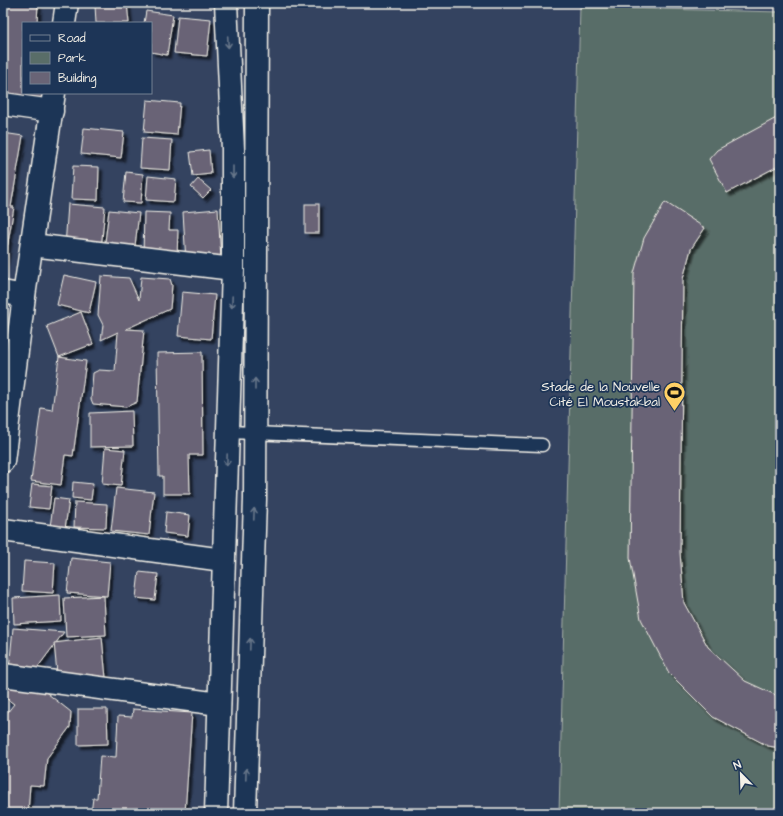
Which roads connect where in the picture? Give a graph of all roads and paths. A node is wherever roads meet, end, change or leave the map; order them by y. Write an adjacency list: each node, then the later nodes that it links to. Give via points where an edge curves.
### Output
1 (66, 3): 4 (street)
2 (226, 3): 8 (street, one-way to 8, via 233,149)
3 (257, 3): 12 (street, one-way to 3)
4 (64, 22)
5 (53, 102): 6 (street); 7 (street)
6 (3, 104)
7 (32, 245): 8 (street); 10 (street)
8 (233, 270): 11 (street, one-way to 11)
9 (3, 292): 10 (street)
10 (24, 296): 14 (street)
11 (228, 432): 12 (lane); 16 (street, one-way to 16)
12 (255, 433): 13 (lane); 20 (street, one-way to 12)
13 (542, 445)
14 (3, 461)
15 (3, 530): 16 (street)
16 (223, 560): 18 (street)
17 (3, 675): 18 (street)
18 (219, 704): 19 (street)
19 (216, 813)
20 (245, 813)

